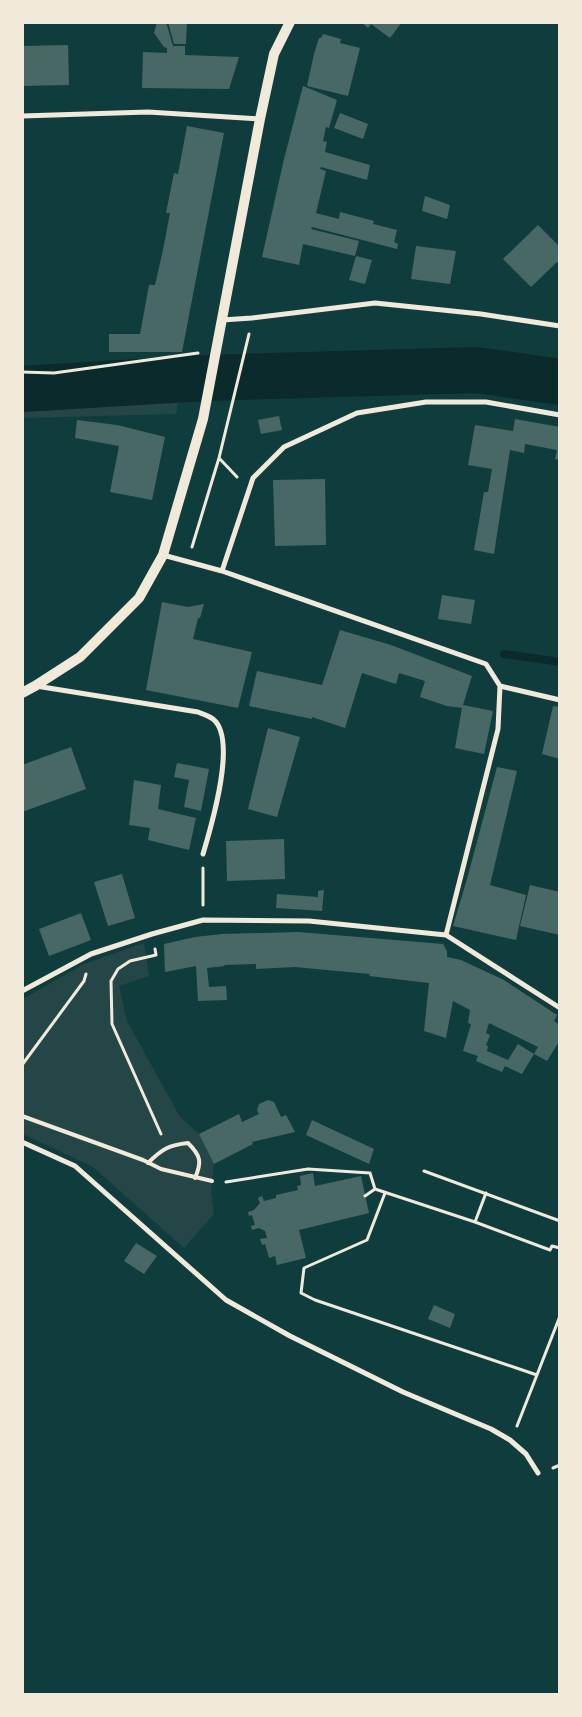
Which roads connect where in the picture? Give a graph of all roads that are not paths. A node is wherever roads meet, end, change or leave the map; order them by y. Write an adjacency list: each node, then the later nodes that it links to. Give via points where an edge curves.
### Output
1 (290, 22): 3 (main road, via 274,54)
2 (22, 116): 3 (street, via 148,112)
3 (260, 119): 4 (main road)
4 (222, 320): 5 (street, via 375,304 481,314); 7 (main road, via 203,419)
5 (560, 326)
6 (560, 415): 8 (street, via 478,402 426,402 357,413 284,447 253,478)
7 (162, 555): 8 (street); 9 (main road, via 138,598 80,657)
8 (222, 570): 10 (street, via 486,664)
9 (36, 686): 11 (main road); 13 (street, via 198,712 214,719 224,746 218,801)
10 (500, 686): 12 (street); 14 (street, via 498,729)
11 (22, 692)
12 (560, 700)
13 (203, 854)
14 (446, 935): 15 (street, via 309,921 203,920 91,954); 16 (street)
15 (22, 991)
16 (560, 1008)
17 (22, 1116): 19 (lane)
18 (22, 1142): 22 (street, via 75,1166 226,1300 403,1392 491,1429 526,1454)
19 (148, 1163): 20 (lane); 20 (lane, via 167,1147 188,1144 197,1152 200,1165)
20 (195, 1178): 21 (lane)
21 (212, 1181)
22 (538, 1473)

